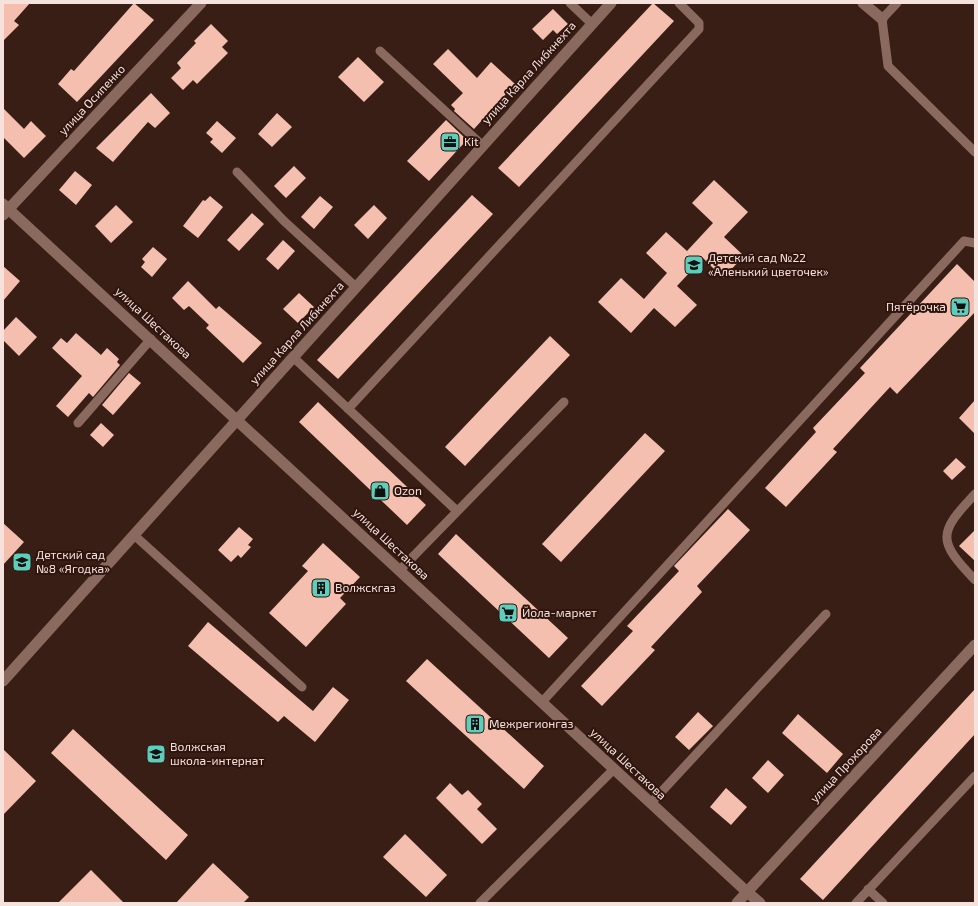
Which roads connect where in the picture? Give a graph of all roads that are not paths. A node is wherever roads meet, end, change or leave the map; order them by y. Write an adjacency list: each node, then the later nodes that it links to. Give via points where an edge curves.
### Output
1 (201, 3): 13 (street, улица Осипенко)
2 (570, 3): 8 (lane)
3 (611, 3): 8 (street, улица Карла Либкнехта)
4 (679, 3): 19 (lane, via 699,23 699,29)
5 (864, 3): 7 (street)
6 (897, 3): 7 (lane)
7 (882, 19): 11 (lane, via 888,66)
8 (591, 23): 10 (street, улица Карла Либкнехта)
9 (380, 51): 10 (lane)
10 (482, 145): 15 (street, улица Карла Либкнехта)
11 (975, 152)
12 (237, 172): 15 (lane, via 284,221)
13 (5, 209): 16 (street, улица Шестакова)
14 (975, 243): 31 (lane, via 964,241)
15 (356, 287): 17 (street, улица Карла Либкнехта)
16 (151, 339): 20 (street, улица Шестакова); 21 (lane)
17 (293, 357): 19 (lane); 20 (street, улица Карла Либкнехта)
18 (564, 402): 23 (lane)
19 (348, 408): 23 (lane)
20 (238, 420): 24 (street, улица Карла Либкнехта); 25 (street, улица Шестакова)
21 (78, 423)
22 (975, 494): 26 (lane, via 949,526 947,538 948,548 954,558)
23 (458, 511): 25 (lane)
24 (134, 534): 29 (street, улица Карла Либкнехта); 30 (lane)
25 (400, 570): 31 (street, улица Шестакова)
26 (975, 580)
27 (826, 614): 34 (lane)
28 (975, 646): 36 (street, улица Прохорова)
29 (3, 681)
30 (302, 687)
31 (542, 702): 32 (street, улица Шестакова)
32 (614, 769): 34 (street, улица Шестакова); 37 (lane)
33 (975, 776): 35 (lane)
34 (651, 803): 36 (street, улица Шестакова)
35 (868, 889): 40 (lane); 41 (lane)
36 (747, 892): 38 (street, улица Прохорова); 39 (street, улица Шестакова)
37 (480, 903)
38 (737, 903)
39 (760, 903)
40 (856, 903)
41 (883, 903)

